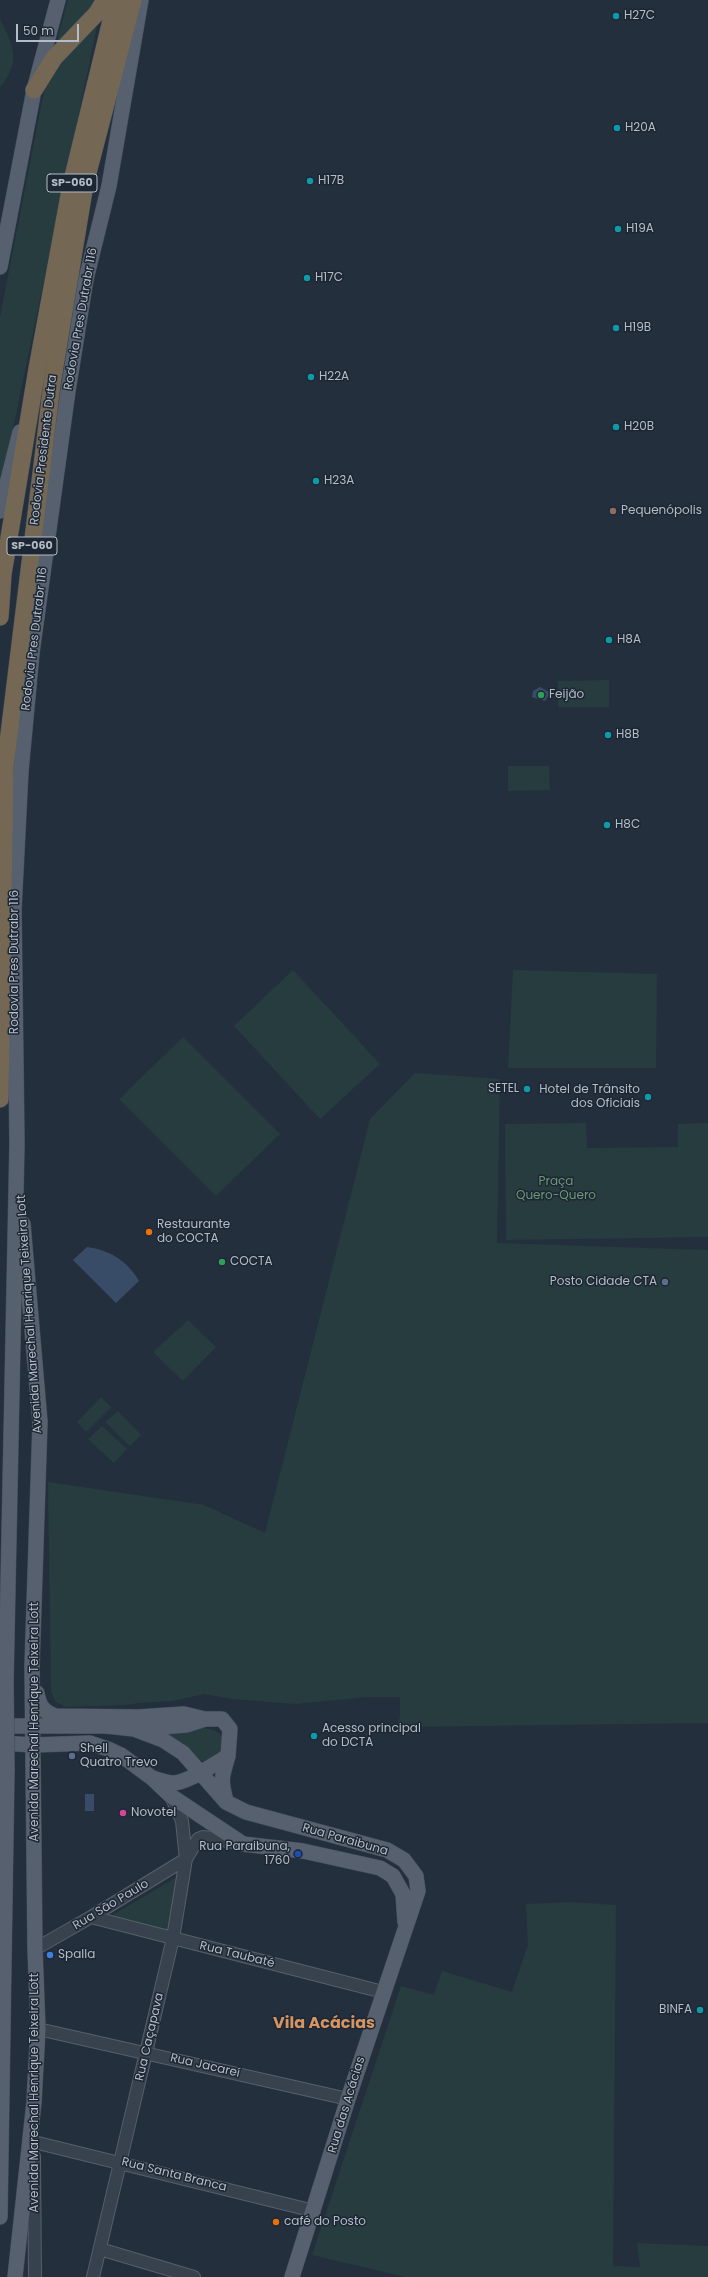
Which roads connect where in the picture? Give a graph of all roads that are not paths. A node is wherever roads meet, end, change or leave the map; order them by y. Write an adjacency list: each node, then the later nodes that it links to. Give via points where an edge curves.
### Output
1 (58, 0): 8 (main road)
2 (105, 0): 8 (highway, via 97,13 54,58)
3 (116, 0): 10 (highway, Rodovia Presidente Dutra / SP-060, via 71,185)
4 (133, 0): 13 (highway, Rodovia Presidente Dutra / SP-060, via 85,184 52,384 6,759)
5 (142, 0): 7 (main road, Rodovia Pres Dutrabr 116)
6 (151, 0): 7 (main road)
7 (127, 79): 14 (main road, Rodovia Pres Dutrabr 116, via 109,186 86,279 32,653 20,771 14,909)
8 (34, 90): 9 (main road)
9 (0, 267)
10 (37, 369): 11 (main road); 12 (highway, Rodovia Presidente Dutra / SP-060, via 3,574)
11 (0, 511)
12 (0, 617)
13 (0, 1099)
14 (17, 1143): 15 (main road, Avenida Marechal Henrique Teixeira Lott, via 40,1422); 41 (main road, bridge, via 6,1683)
15 (32, 1666): 16 (main road, via 40,1706 56,1716 138,1717 184,1714); 18 (main road, Avenida Marechal Henrique Teixeira Lott)
16 (205, 1718): 19 (main road, via 186,1725); 22 (main road, via 222,1719 228,1724)
17 (0, 1726): 18 (main road)
18 (34, 1726): 19 (main road, via 106,1726); 21 (main road, Avenida Marechal Henrique Teixeira Lott)
19 (134, 1729): 23 (main road, Rua Paraibuna, via 163,1740 183,1753)
20 (0, 1743): 21 (main road, Rua Paraibuna)
21 (34, 1745): 24 (main road, Rua Paraibuna, via 90,1743 121,1755); 32 (main road, Avenida Marechal Henrique Teixeira Lott)
22 (228, 1756): 23 (main road); 26 (main road, via 222,1772)
23 (200, 1772): 24 (main road, via 179,1783); 26 (main road, Rua Paraibuna)
24 (152, 1778): 25 (main road, Rua Paraibuna)
25 (171, 1796): 27 (main road, Rua Paraibuna); 28 (street, Rua Caçapava, via 182,1821)
26 (226, 1802): 30 (main road, Rua Paraibuna, via 268,1819 387,1850 404,1860 416,1876 418,1891)
27 (243, 1844): 28 (street, Rua Paraibuna, via 203,1837 198,1839); 30 (main road, Rua Paraibuna, via 303,1851 380,1868 393,1876 403,1894)
28 (186, 1859): 29 (street, Rua São Paulo); 31 (street, Rua Caçapava)
29 (92, 1917): 31 (street, Rua Taubaté); 32 (street, Rua São Paulo)
30 (405, 1933): 33 (main road, Rua das Acácias)
31 (173, 1938): 33 (street, Rua Taubaté); 35 (street, Rua Caçapava)
32 (35, 1949): 34 (main road, Avenida Marechal Henrique Teixeira Lott)
33 (383, 1992): 36 (main road, Rua das Acácias)
34 (38, 2029): 35 (street, Rua Jacareí); 37 (main road, Avenida Marechal Henrique Teixeira Lott)
35 (147, 2052): 36 (street, Rua Jacareí); 39 (street, Rua Caçapava)
36 (348, 2099): 40 (main road, Rua das Acácias)
37 (34, 2102): 38 (street, Avenida Marechal Henrique Teixeira Lott); 43 (main road)
38 (34, 2142): 39 (street, Rua Santa Branca); 44 (street, Avenida Marechal Henrique Teixeira Lott)
39 (121, 2162): 40 (street, Rua Santa Branca); 42 (street, Rua Caçapava)
40 (314, 2211): 47 (main road, Rua das Acácias)
41 (0, 2217)
42 (100, 2249): 45 (street, Rua Caçapava); 46 (street)
43 (15, 2277)
44 (35, 2277)
45 (93, 2277)
46 (194, 2277)
47 (292, 2277)

